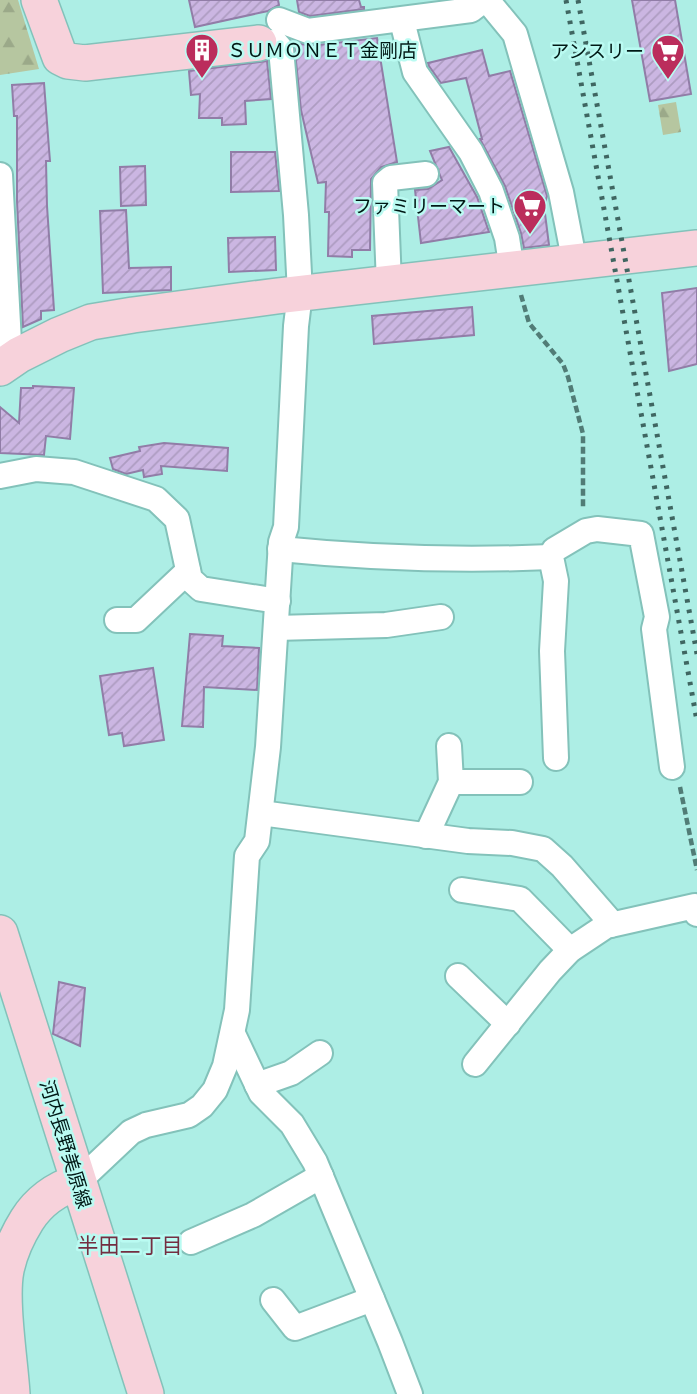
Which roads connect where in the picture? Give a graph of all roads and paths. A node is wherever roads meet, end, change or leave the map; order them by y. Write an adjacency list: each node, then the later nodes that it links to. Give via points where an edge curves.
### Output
1 (39, 0): 4 (street, via 60,57 85,63)
2 (485, 0): 3 (street, via 471,10); 8 (street, via 515,34 561,192)
3 (401, 20): 4 (street, via 308,31); 9 (street, via 415,72 471,152 491,191)
4 (275, 21): 12 (street)
5 (426, 174): 10 (street, via 391,178 385,183)
6 (0, 175): 11 (street)
7 (697, 248): 8 (street)
8 (575, 264): 9 (street)
9 (515, 270): 10 (street); 15 (path, via 529,323 563,364 568,377 583,434 582,506)
10 (389, 284): 12 (street)
11 (3, 292): 13 (street)
12 (300, 293): 13 (street, via 91,322); 16 (street)
13 (5, 365)
14 (0, 476): 18 (street, via 36,469 74,472 156,499 177,519)
15 (597, 529): 17 (street, via 554,550); 25 (street, via 641,534 657,617 654,629)
16 (281, 549): 17 (street, via 464,560); 19 (street)
17 (551, 557): 24 (street, via 556,581 552,651)
18 (188, 571): 19 (street, via 201,589); 21 (street, via 136,620)
19 (278, 601): 22 (street)
20 (441, 617): 22 (street, via 386,625)
21 (117, 620)
22 (276, 628): 28 (street)
23 (449, 746): 26 (street)
24 (556, 758)
25 (672, 767): 30 (path)
26 (451, 782): 27 (street); 29 (street)
27 (520, 782)
28 (261, 813): 29 (street); 38 (street, via 257,841 247,856)
29 (426, 836): 33 (street, via 543,849)
30 (697, 870)
31 (462, 890): 35 (street, via 520,899)
32 (697, 914): 33 (street, via 695,906)
33 (611, 925): 35 (street)
34 (0, 933): 43 (street, 河内長野美原線)
35 (570, 950): 37 (street)
36 (458, 976): 37 (street)
37 (508, 1024): 40 (street)
38 (233, 1034): 41 (street); 43 (street, via 215,1090 202,1107 131,1132)
39 (320, 1053): 41 (street, via 291,1073)
40 (475, 1064)
41 (257, 1085): 42 (street, via 292,1124)
42 (321, 1176): 44 (street, via 253,1215); 45 (street)
43 (78, 1182): 47 (street, via 63,1186 33,1211 15,1240 5,1272); 48 (street, 河内長野美原線)
44 (191, 1242)
45 (372, 1299): 46 (street, via 295,1328); 49 (street)
46 (273, 1300)
47 (12, 1394)
48 (146, 1394)
49 (410, 1394)

